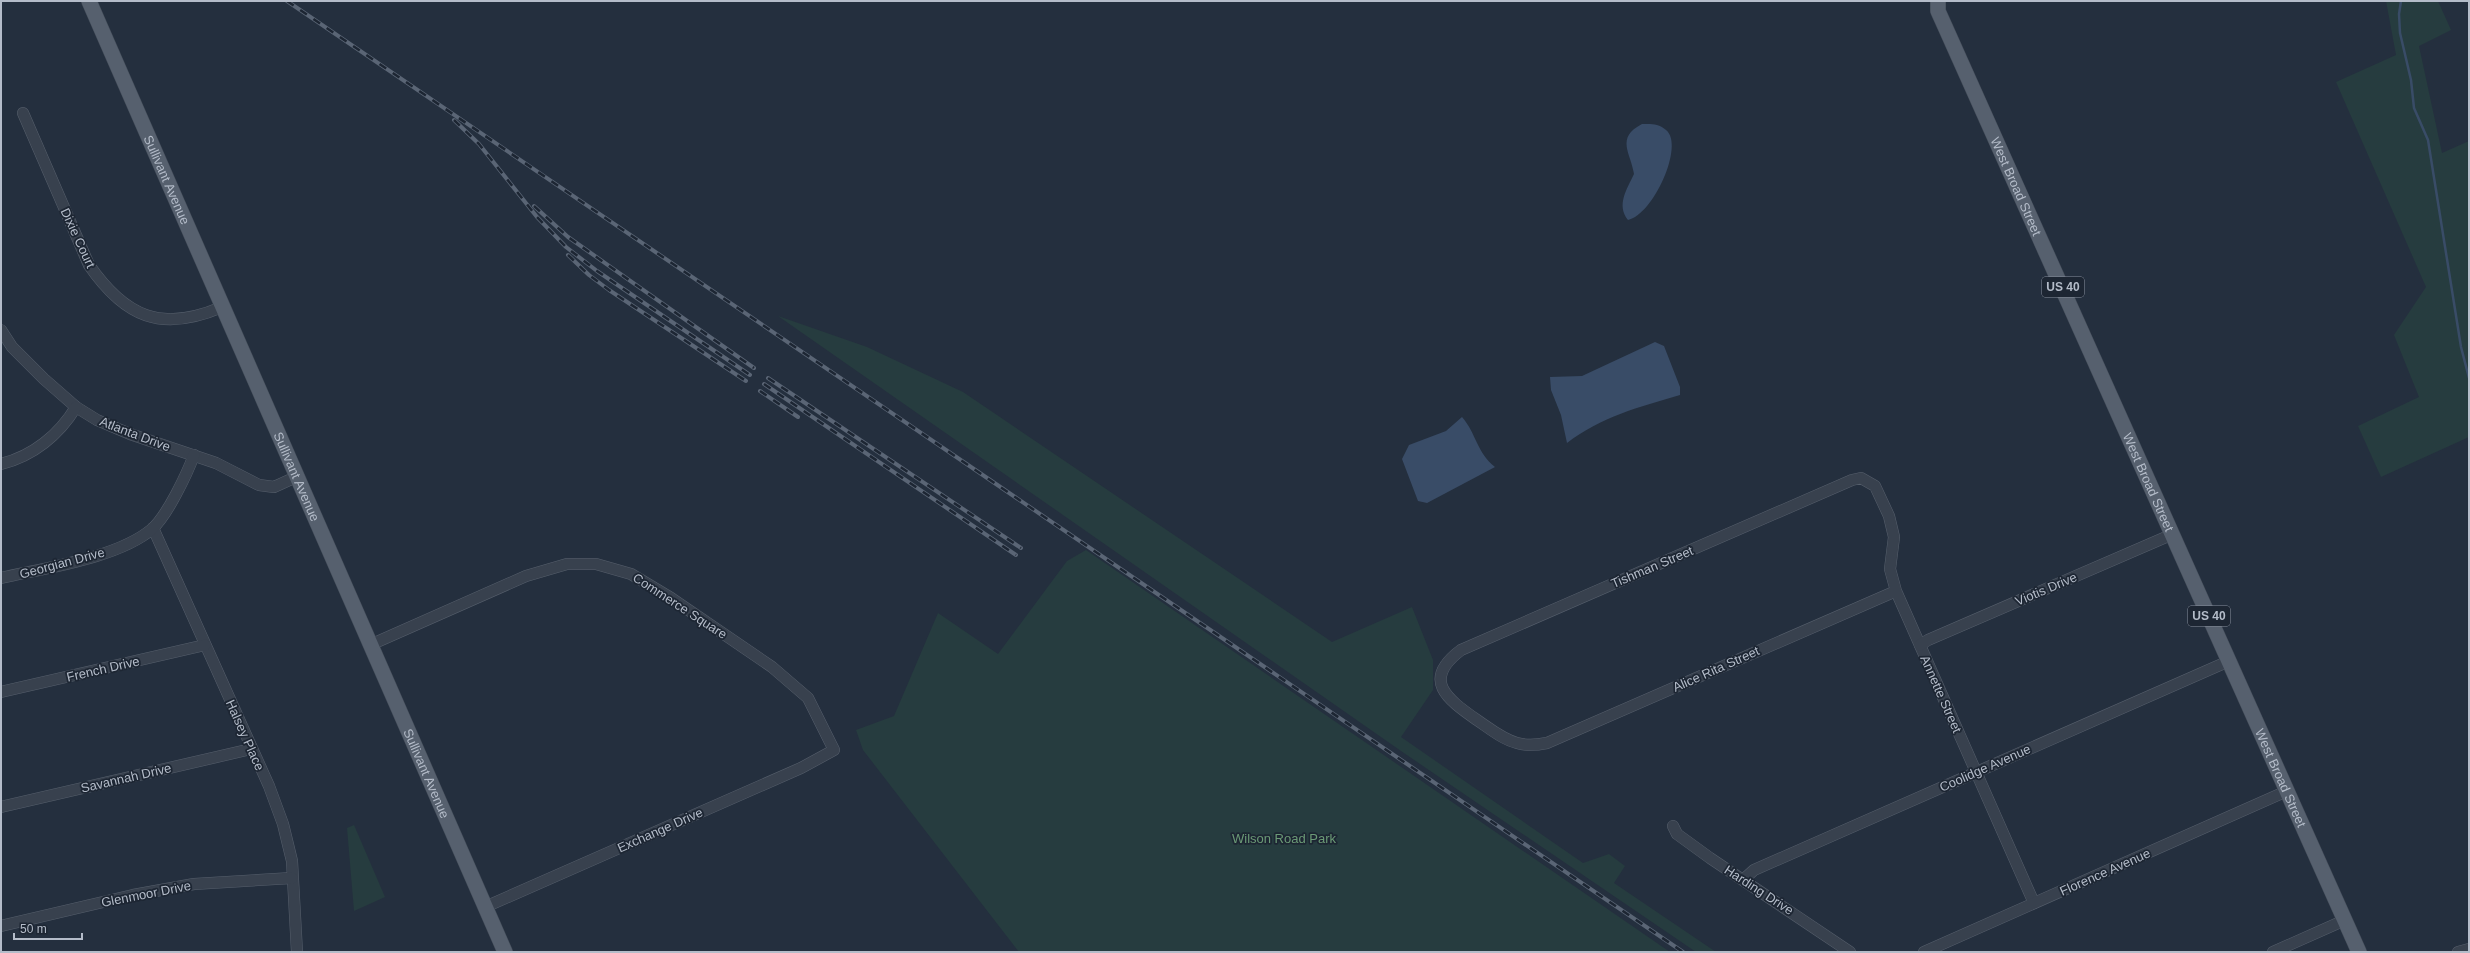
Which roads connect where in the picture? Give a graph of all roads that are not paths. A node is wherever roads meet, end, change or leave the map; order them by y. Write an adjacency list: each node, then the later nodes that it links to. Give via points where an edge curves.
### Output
1 (89, 1): 4 (main road, Sullivant Avenue)
2 (1935, 4): 14 (main road, West Broad Street / US 40)
3 (23, 113): 4 (street, Dixie Court, via 89,265 108,291 122,304 167,320 199,316)
4 (222, 307): 11 (main road, Sullivant Avenue)
5 (1, 330): 6 (street, Atlanta Drive)
6 (12, 347): 7 (street); 8 (street, Atlanta Drive)
7 (1, 350)
8 (76, 407): 9 (street, Atlanta Drive, via 97,420 130,434); 10 (street, via 68,420 41,447)
9 (194, 455): 11 (street, Atlanta Drive, via 266,487 274,487); 13 (street, Georgian Drive, via 186,479)
10 (1, 464)
11 (296, 477): 18 (main road, Sullivant Avenue)
12 (1871, 482): 16 (street, Annette Street, via 1879,491 1894,530 1890,569); 22 (street, Tishman Street, via 1861,478 1852,480 1468,647 1450,658 1442,670 1442,687 1446,696 1499,735 1515,743)
13 (153, 528): 15 (street, Georgian Drive, via 141,538 94,557); 17 (street, Halsey Place)
14 (2173, 534): 19 (street, Viotis Drive, via 1928,640); 20 (main road, West Broad Street / US 40)
15 (1, 578)
16 (1896, 591): 19 (street, Annette Street); 22 (street, Alice Rita Street, via 1567,735)
17 (205, 645): 21 (street, French Drive); 23 (street, Halsey Place)
18 (370, 645): 24 (street, Commerce Square, via 526,576 567,564 596,564 631,574 772,667 808,698); 32 (main road, Sullivant Avenue)
19 (1920, 646): 25 (street, Annette Street)
20 (2229, 661): 25 (street, Coolidge Avenue); 26 (main road, West Broad Street / US 40)
21 (1, 692)
22 (1536, 745)
23 (251, 749): 27 (street, Savannah Drive); 29 (street, Halsey Place, via 283,824 292,861)
24 (834, 750): 32 (street, Exchange Drive, via 801,768)
25 (1976, 772): 30 (street, Coolidge Avenue, via 1754,870); 31 (street, Annette Street)
26 (2287, 791): 31 (street, Florence Avenue); 33 (main road, West Broad Street / US 40)
27 (1, 807)
28 (1672, 826): 30 (street, Harding Drive, via 1677,834)
29 (292, 878): 34 (street, Glenmoor Drive, via 194,884 133,895); 36 (street, Halsey Place)
30 (1744, 879): 38 (street, Harding Drive)
31 (2034, 904): 39 (street, Florence Avenue)
32 (485, 906): 37 (main road, Sullivant Avenue)
33 (2345, 920): 40 (street); 41 (main road, West Broad Street / US 40)
34 (1, 926)
35 (2469, 949): 42 (street)
36 (297, 952)
37 (505, 952)
38 (1850, 952)
39 (1924, 952)
40 (2273, 952)
41 (2359, 952)
42 (2458, 952)

